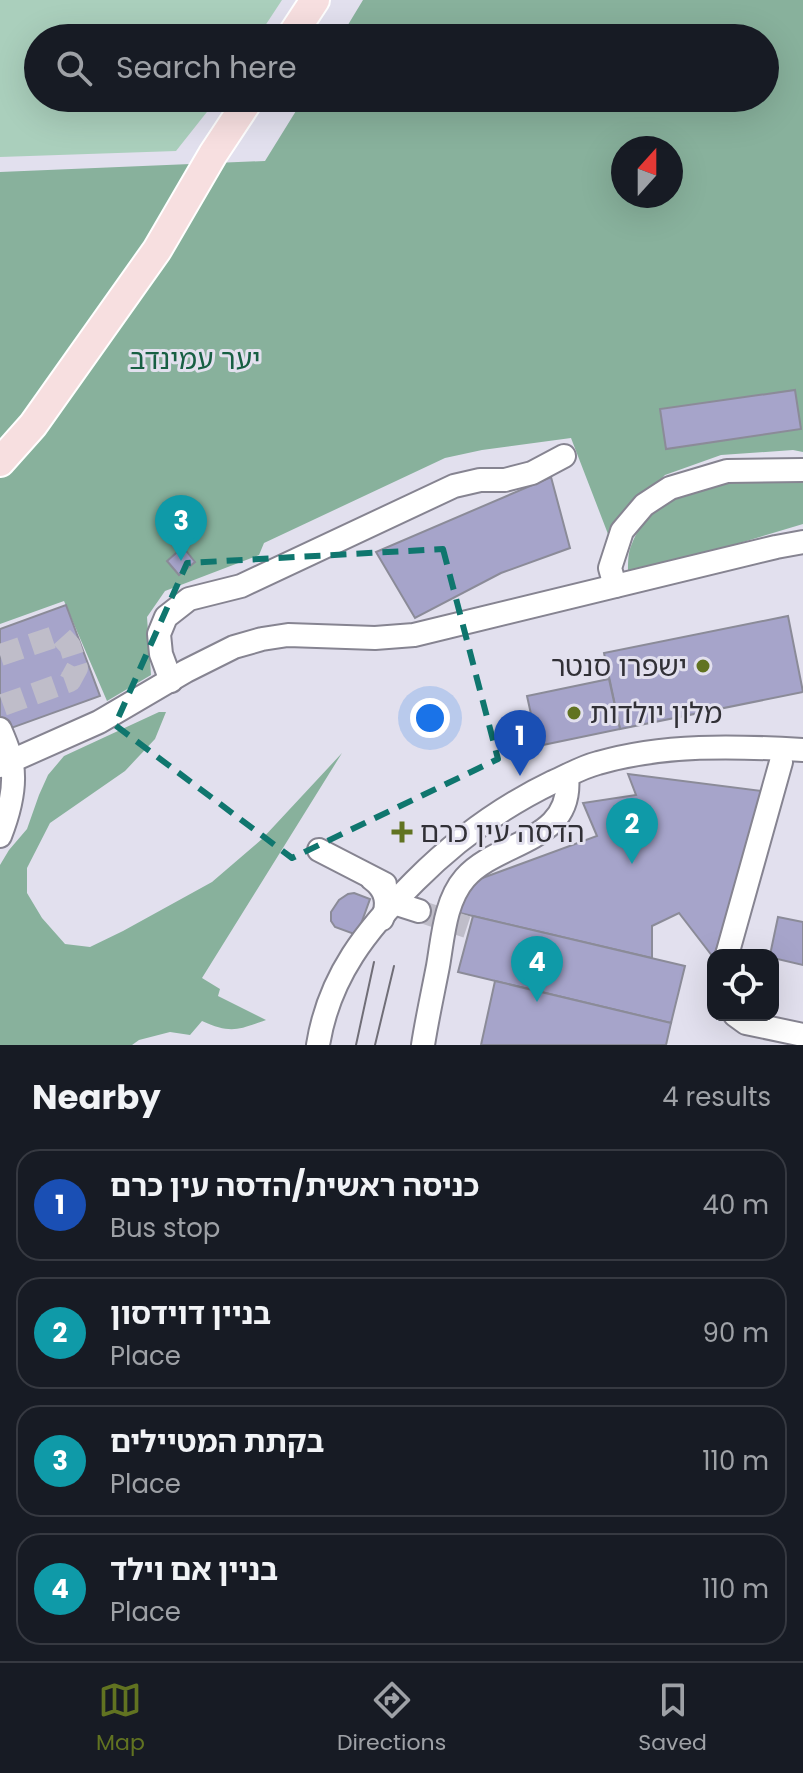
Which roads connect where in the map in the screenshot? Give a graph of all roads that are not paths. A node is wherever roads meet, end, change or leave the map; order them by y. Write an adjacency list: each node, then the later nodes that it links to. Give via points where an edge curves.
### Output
1 (315, 0): 2 (main road)
2 (299, 24)
3 (241, 112): 5 (main road, via 157,250 33,425)
4 (564, 456): 9 (street, via 532,473 454,486 241,586 189,599 166,617 159,634)
5 (0, 462)
6 (803, 470): 8 (street, via 727,471 670,488 644,505 622,531 610,568)
7 (803, 542): 8 (street)
8 (615, 586): 9 (street, via 414,635 262,639 234,647)
9 (171, 681): 14 (street, via 99,722)
10 (0, 729): 14 (street)
11 (652, 752): 12 (street); 13 (street, via 699,761); 15 (street, via 596,763)
12 (803, 752): 13 (street)
13 (781, 762): 22 (street)
14 (6, 764): 16 (street, via 12,786)
15 (567, 776): 19 (street, via 488,818); 27 (street, via 557,818 539,834 478,866 456,891 443,932)
16 (0, 836)
17 (319, 850): 18 (street)
18 (372, 879): 19 (street, via 394,886); 20 (street, via 381,885)
19 (418, 879): 20 (street)
20 (390, 908): 21 (street); 25 (street, via 345,967); 26 (street, via 357,971)
21 (419, 911)
22 (729, 949)
23 (743, 1021): 24 (street)
24 (803, 1035)
25 (318, 1045)
26 (328, 1045)
27 (423, 1045)

